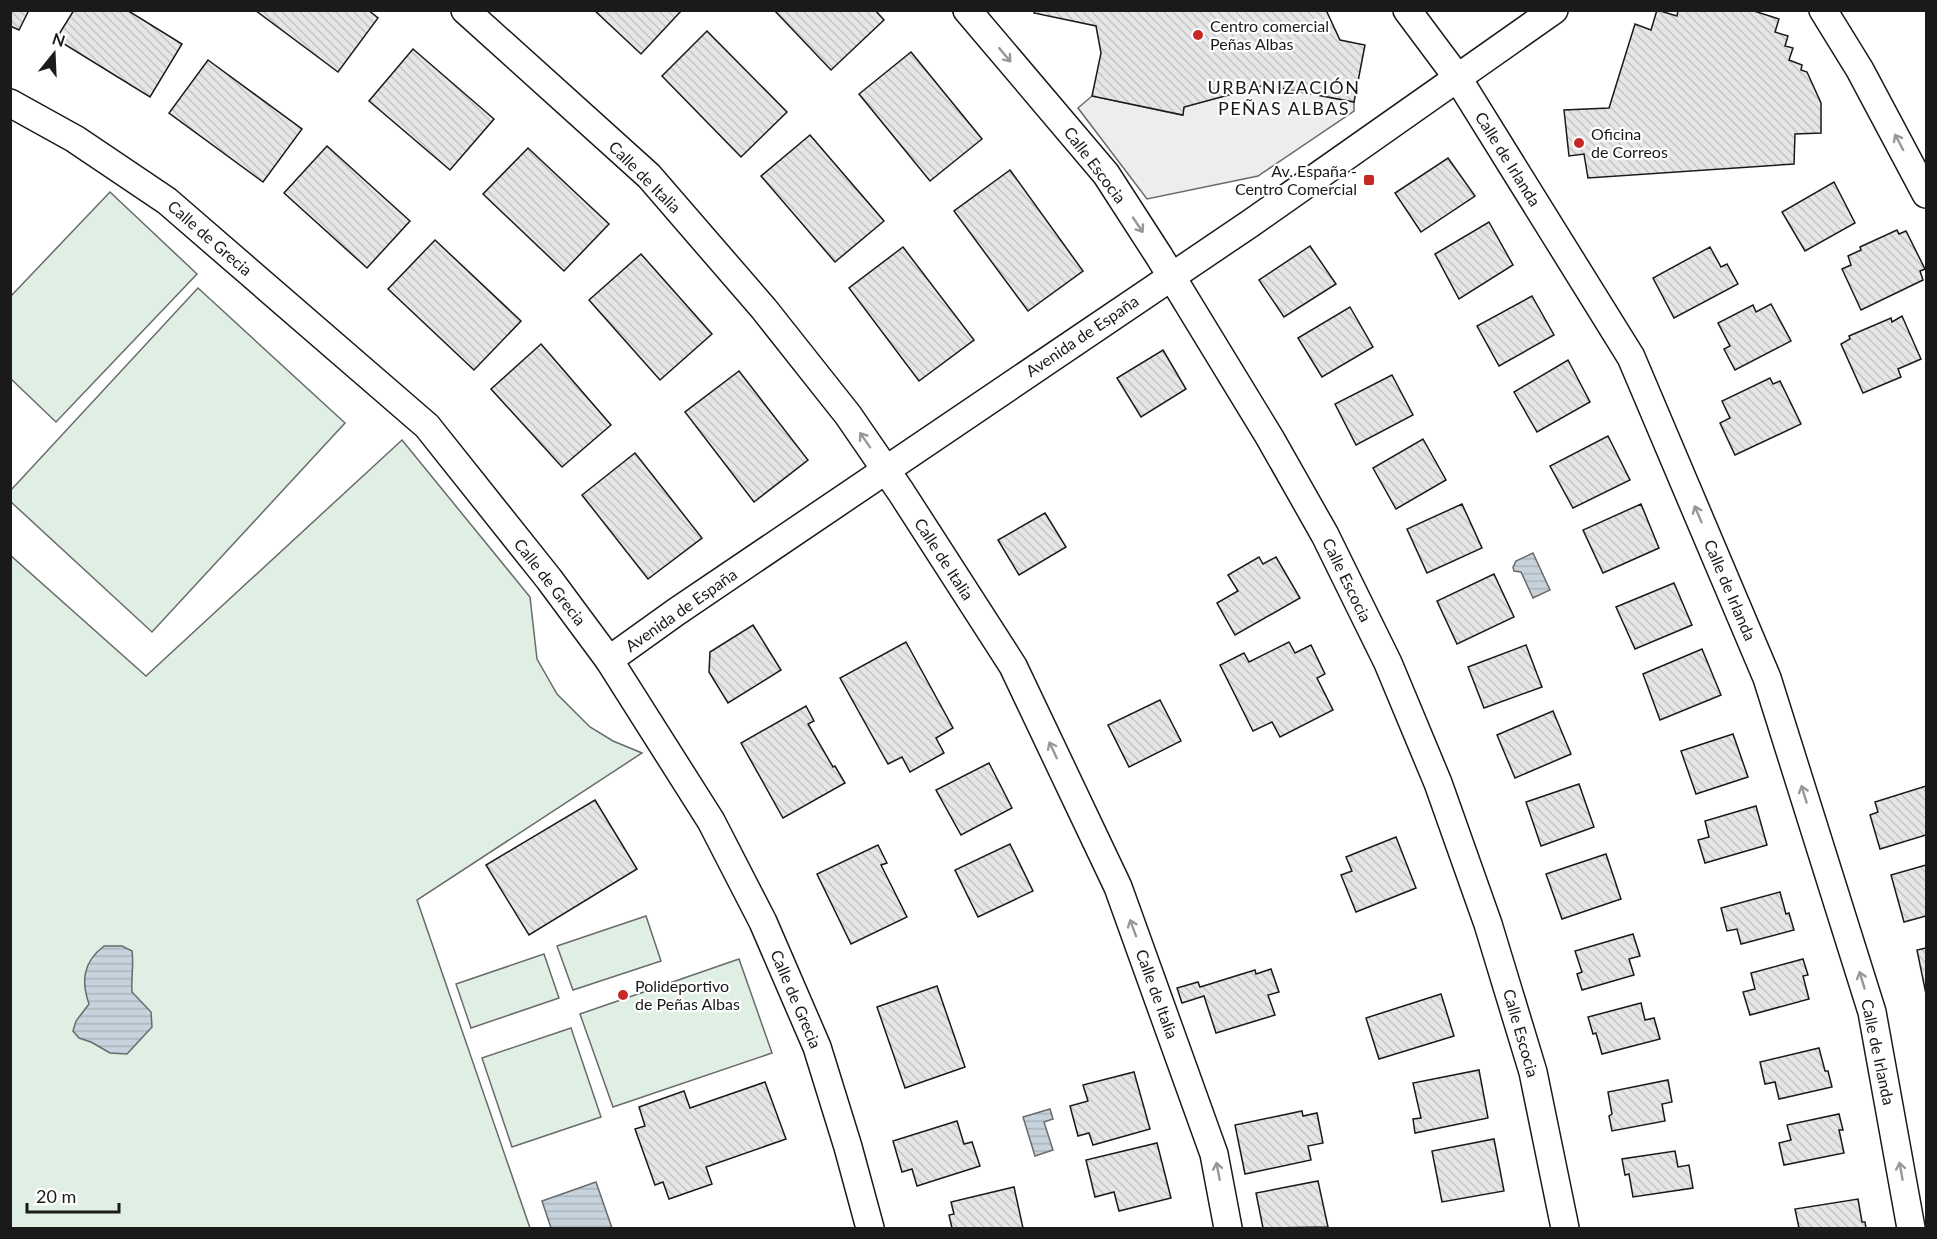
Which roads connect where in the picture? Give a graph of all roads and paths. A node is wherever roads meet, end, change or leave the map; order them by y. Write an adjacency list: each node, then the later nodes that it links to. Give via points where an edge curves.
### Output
1 (465, 10): 10 (street, Calle de Italia, one-way to 1, via 771,318 649,176)
2 (968, 10): 9 (street, Calle Escocia, one-way to 9, via 1106,174)
3 (1407, 10): 6 (street, Calle de Irlanda)
4 (1554, 10): 6 (street, Avenida de España)
5 (1822, 10): 8 (street, one-way to 5, via 1860,70)
6 (1457, 77): 9 (street, Avenida de España); 15 (street, Calle de Irlanda, one-way to 6, via 1872,1012 1767,678 1631,357)
7 (10, 103): 11 (street, Calle de Grecia, via 75,139 167,201 427,426)
8 (1926, 194)
9 (1171, 276): 10 (street, Avenida de España); 14 (street, Calle Escocia, via 1325,535 1388,663 1438,783 1488,924 1533,1072)
10 (887, 470): 11 (street, Avenida de España); 13 (street, Calle de Italia, one-way to 10, via 1214,1154 1118,887 1013,666)
11 (609, 660): 12 (street, Calle de Grecia, via 711,821 763,921 817,1047)
12 (870, 1228)
13 (1228, 1228)
14 (1565, 1228)
15 (1911, 1228)

